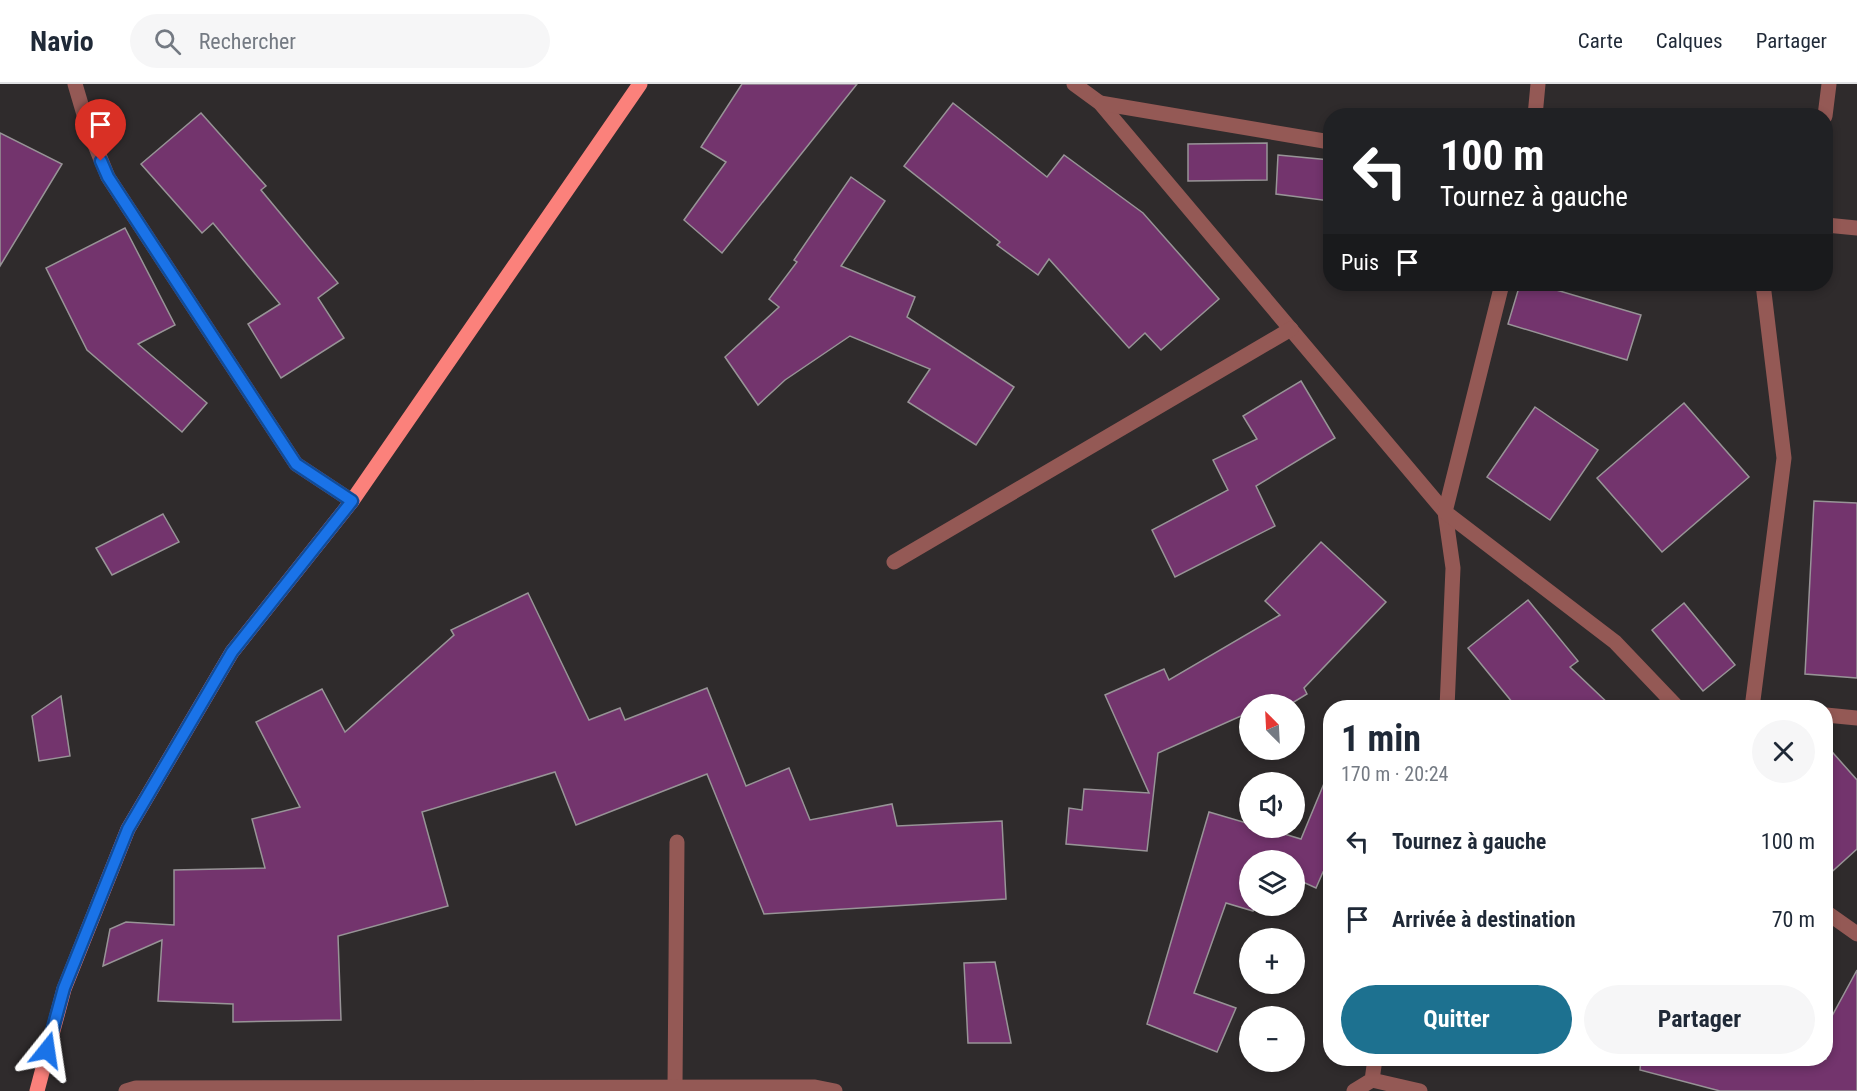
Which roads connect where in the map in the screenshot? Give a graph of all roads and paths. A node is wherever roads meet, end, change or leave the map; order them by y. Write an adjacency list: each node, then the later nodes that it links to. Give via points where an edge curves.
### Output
1 (75, 84): 15 (street, via 108,177 296,464)
2 (640, 84): 15 (main road)
3 (1074, 84): 6 (street)
4 (1538, 84): 7 (street)
5 (1829, 84): 8 (street)
6 (1100, 103): 9 (street); 14 (street)
7 (1536, 108)
8 (1826, 108)
9 (1323, 141)
10 (1833, 226): 11 (street)
11 (1857, 228)
12 (1500, 291): 16 (street)
13 (1764, 291): 20 (street, via 1784,458)
14 (1291, 328): 16 (street); 17 (street)
15 (352, 501): 29 (main road, via 232,652 128,829 64,988)
16 (1445, 512): 18 (street, via 1453,568); 19 (street, via 1615,642)
17 (894, 562)
18 (1447, 700)
19 (1670, 700)
20 (1753, 700)
21 (1833, 716): 22 (street)
22 (1857, 718)
23 (677, 842): 28 (street)
24 (1833, 917): 25 (street)
25 (1857, 934)
26 (1374, 1066): 27 (street)
27 (1372, 1080): 32 (street); 33 (street)
28 (675, 1087): 30 (street); 31 (street, via 815,1087)
29 (37, 1091)
30 (126, 1091)
31 (835, 1091)
32 (1354, 1091)
33 (1420, 1091)

